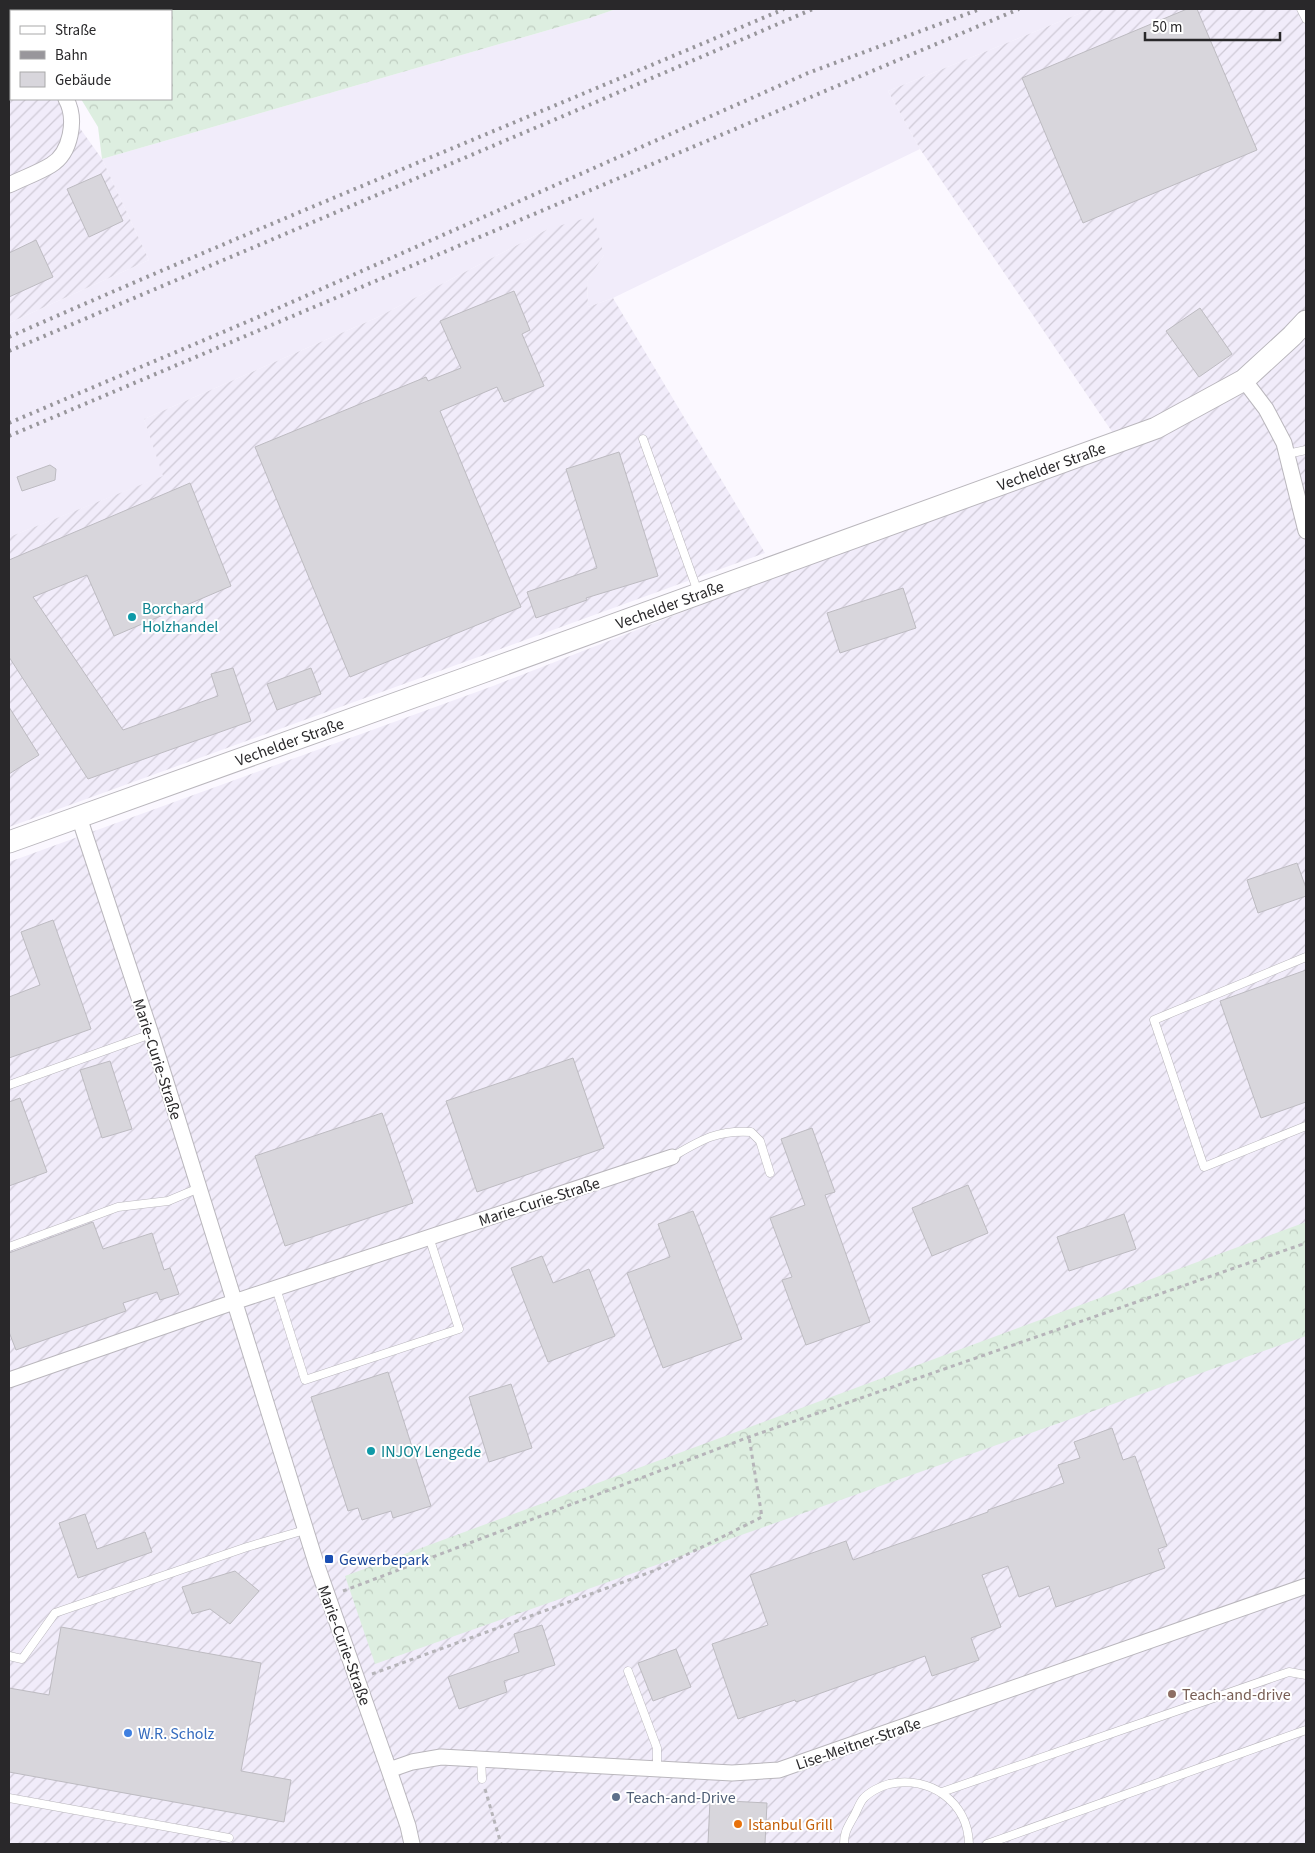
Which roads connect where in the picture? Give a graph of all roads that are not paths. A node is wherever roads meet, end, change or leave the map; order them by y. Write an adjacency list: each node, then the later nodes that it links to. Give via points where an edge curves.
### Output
1 (1301, 9): 2 (lane)
2 (1306, 20)
3 (66, 100): 4 (street, via 72,126 62,152 53,164)
4 (9, 185)
5 (1306, 321): 6 (main road, Vechelder Straße)
6 (1244, 380): 9 (street, via 1266,409); 11 (main road, Vechelder Straße, via 1156,428)
7 (643, 439): 11 (lane)
8 (1306, 450): 9 (lane)
9 (1287, 454): 10 (street)
10 (1306, 531)
11 (698, 594): 12 (main road, Vechelder Straße)
12 (79, 817): 13 (main road, Vechelder Straße); 15 (street, Marie-Curie-Straße)
13 (9, 842)
14 (1306, 957): 17 (lane, via 1154,1020 1204,1167)
15 (151, 1034): 16 (lane); 20 (street, Marie-Curie-Straße)
16 (9, 1085)
17 (1306, 1126)
18 (672, 1157): 19 (lane, via 703,1139 725,1132 751,1132 760,1141); 21 (street, Marie-Curie-Straße)
19 (770, 1173)
20 (199, 1188): 22 (lane, via 168,1201 118,1207); 24 (street, Marie-Curie-Straße)
21 (429, 1237): 23 (street, Marie-Curie-Straße); 23 (lane, via 459,1329 305,1380)
22 (9, 1247)
23 (276, 1288): 24 (street, Marie-Curie-Straße)
24 (234, 1302): 25 (street, Marie-Curie-Straße); 26 (street, Marie-Curie-Straße)
25 (9, 1380)
26 (305, 1530): 28 (lane, via 55,1613 22,1659); 33 (street, Marie-Curie-Straße)
27 (1306, 1586): 34 (street, Lise-Meitner-Straße, via 779,1770 732,1773)
28 (9, 1656)
29 (628, 1671): 34 (lane, via 657,1748)
30 (1306, 1675): 36 (lane, via 1289,1672)
31 (1306, 1730): 42 (lane)
32 (481, 1758): 33 (street, Lise-Meitner-Straße, via 442,1756); 34 (street, Lise-Meitner-Straße); 35 (lane)
33 (389, 1770): 39 (street, Marie-Curie-Straße)
34 (657, 1770)
35 (482, 1779)
36 (942, 1792): 40 (lane, via 922,1784 902,1782 881,1786 864,1798 844,1833); 41 (lane, via 963,1818)
37 (9, 1798): 38 (lane)
38 (228, 1838)
39 (412, 1844)
40 (844, 1844)
41 (969, 1844)
42 (987, 1844)

